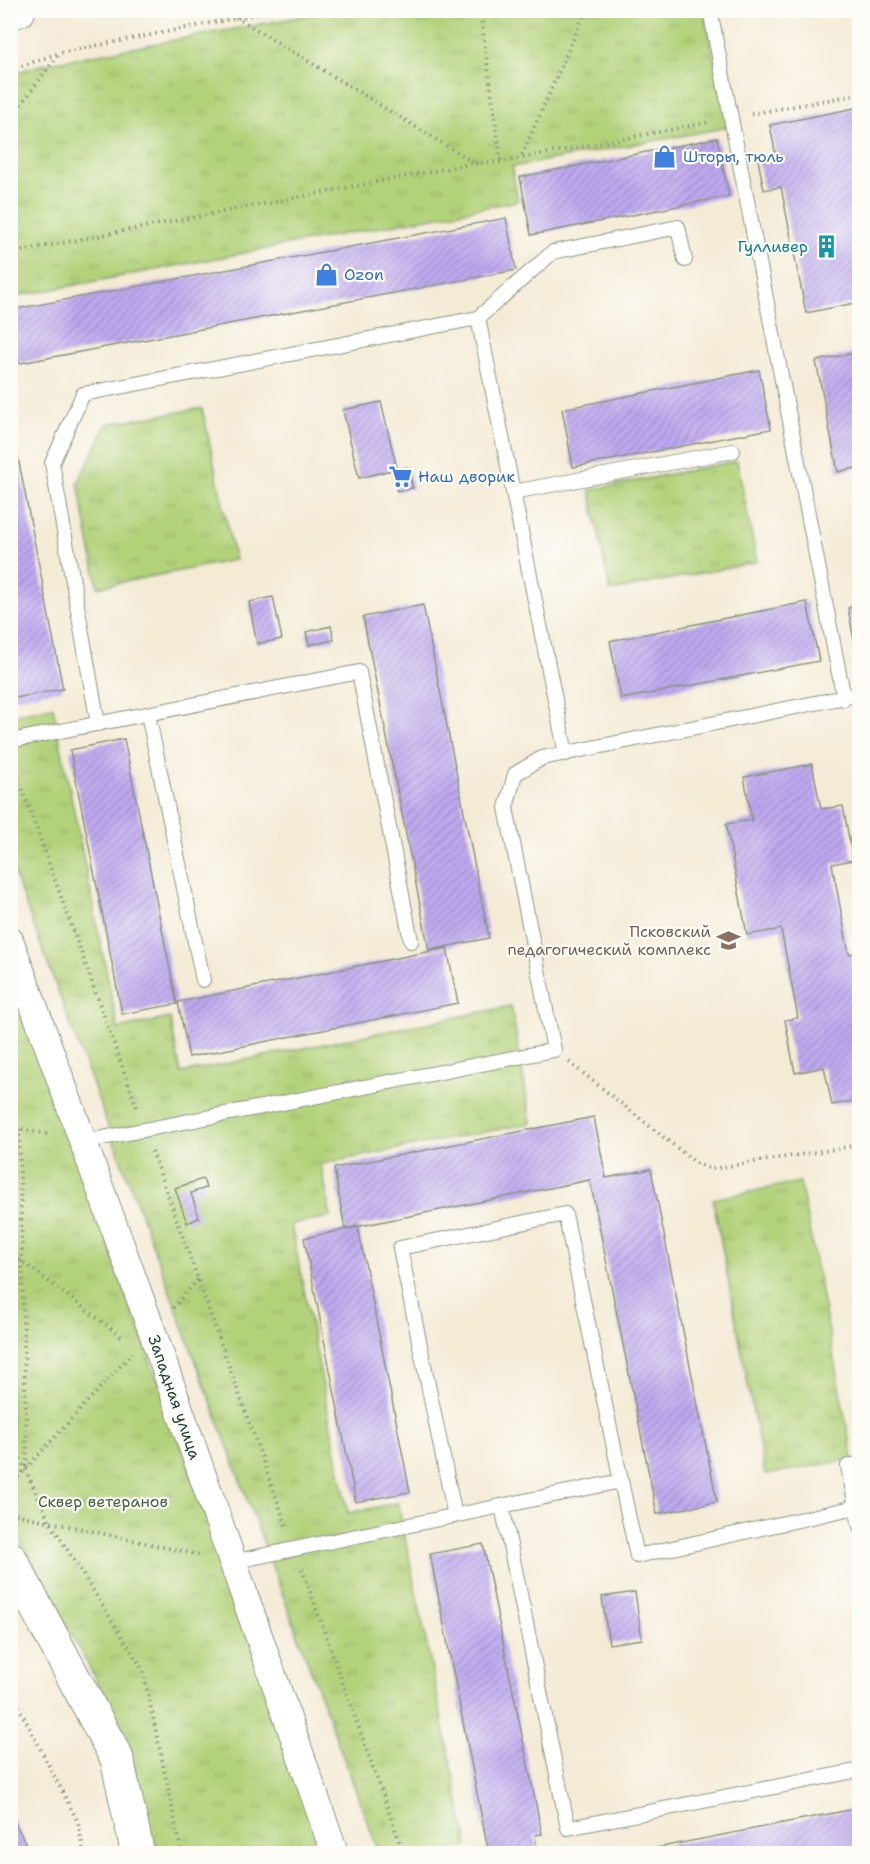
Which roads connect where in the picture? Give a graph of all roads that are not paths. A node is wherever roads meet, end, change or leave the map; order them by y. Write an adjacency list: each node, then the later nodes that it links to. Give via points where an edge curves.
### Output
1 (19, 10): 3 (street)
2 (710, 10): 9 (lane)
3 (10, 13)
4 (685, 260): 5 (lane, via 678,227 553,252)
5 (478, 318): 7 (lane); 11 (lane, via 83,394 52,463)
6 (733, 451): 7 (lane)
7 (513, 492): 13 (lane)
8 (860, 694): 9 (lane)
9 (844, 699): 13 (lane)
10 (148, 714): 11 (lane); 15 (lane, via 359,672); 16 (lane)
11 (98, 724): 12 (lane)
12 (10, 741)
13 (566, 754): 17 (lane, via 542,758 515,774 506,808 554,1050)
14 (10, 941): 17 (street, Западная улица)
15 (411, 941)
16 (203, 980)
17 (82, 1142): 25 (street, Западная улица, via 144,1339)
18 (860, 1464): 21 (lane, via 848,1466)
19 (621, 1481): 20 (lane); 21 (lane, via 637,1556); 22 (lane, via 566,1214 400,1248)
20 (502, 1506): 22 (lane); 26 (lane, via 568,1828)
21 (856, 1507): 23 (lane)
22 (455, 1516): 25 (lane)
23 (860, 1526)
24 (10, 1558): 27 (street, via 117,1759)
25 (232, 1562): 28 (street, Западная улица)
26 (860, 1770)
27 (138, 1854)
28 (335, 1854)

